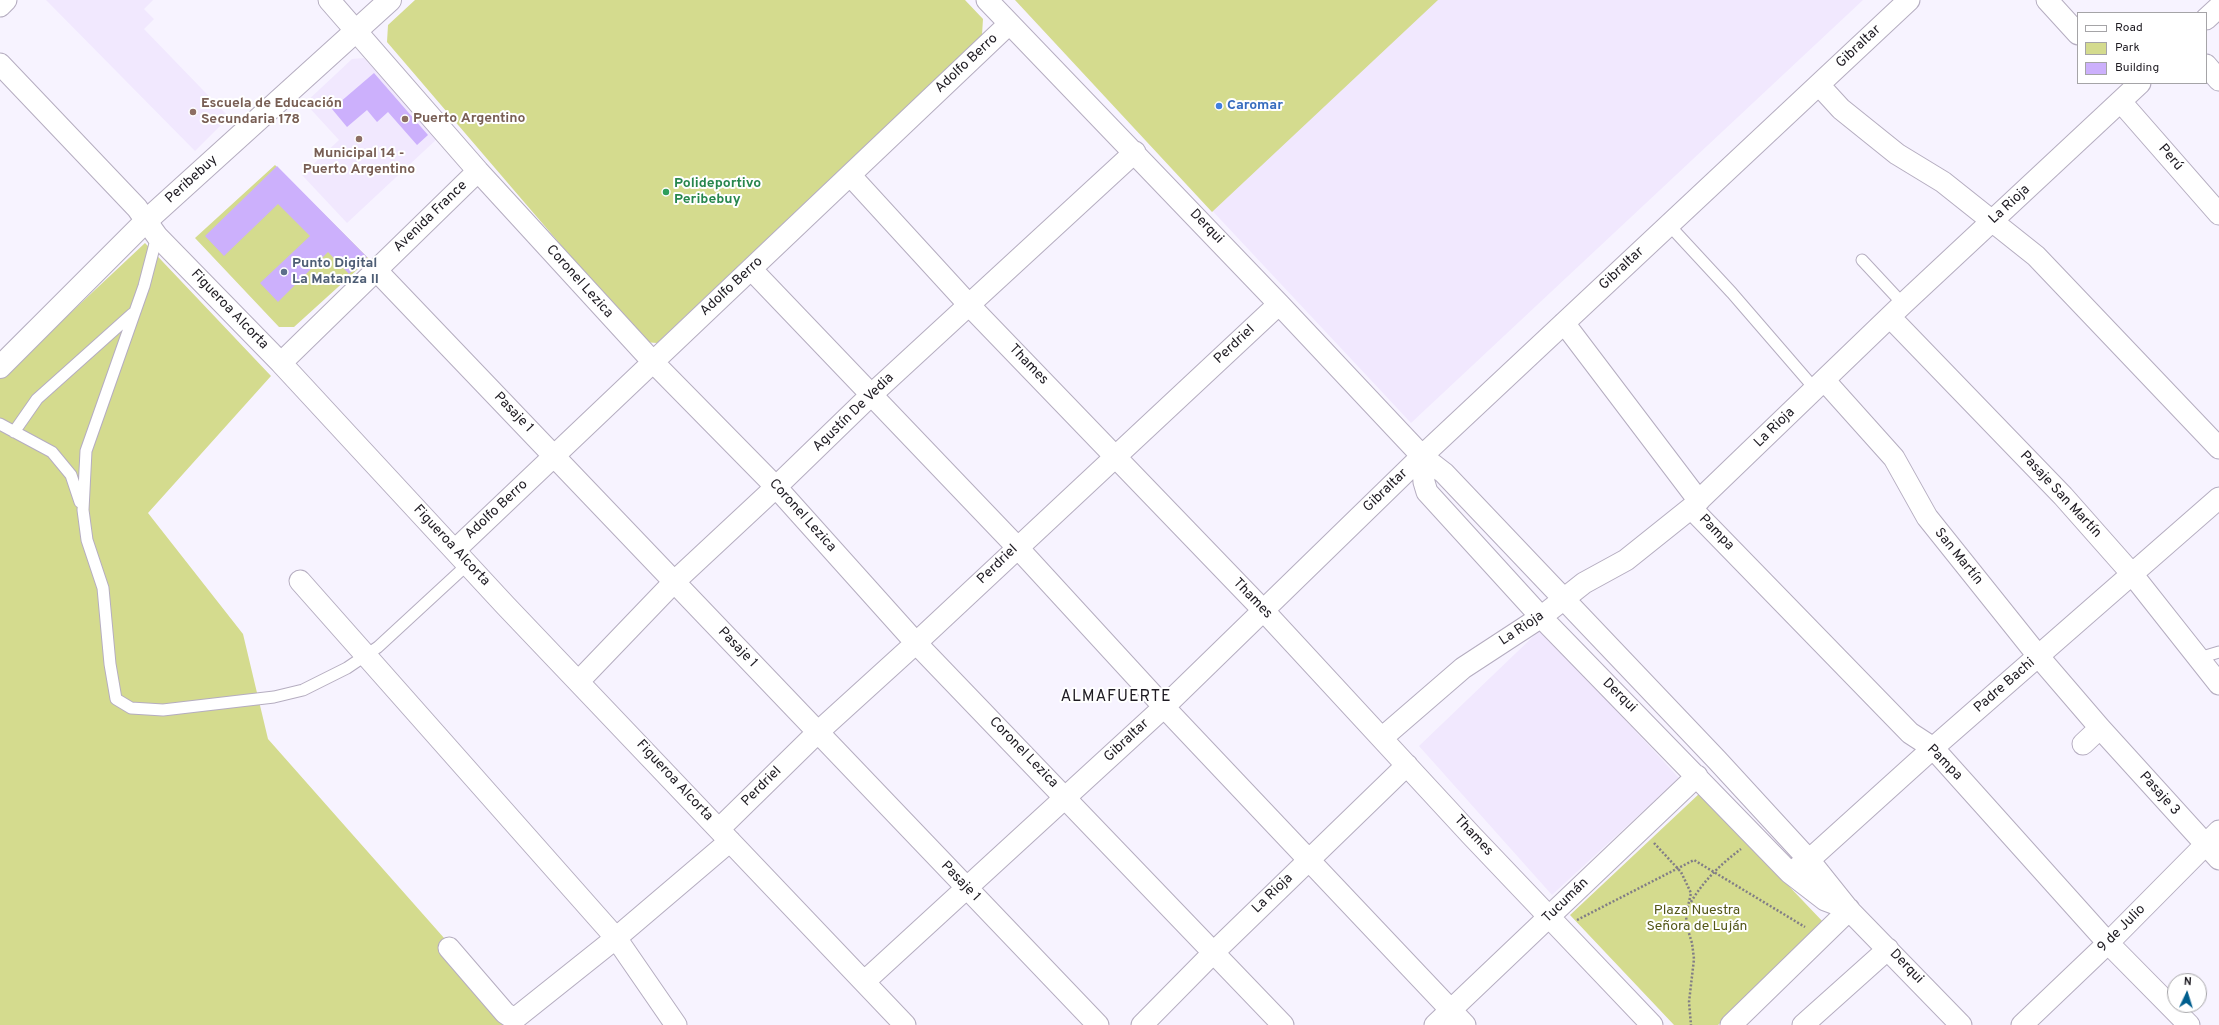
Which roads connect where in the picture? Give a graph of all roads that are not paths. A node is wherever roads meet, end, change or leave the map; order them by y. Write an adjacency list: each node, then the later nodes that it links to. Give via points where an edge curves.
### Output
1 (6, 0): 7 (street)
2 (329, 0): 11 (street, Coronel Lezica)
3 (390, 0): 11 (street, Peribebuy)
4 (987, 0): 10 (street, Derqui)
5 (1909, 0): 16 (street, Gibraltar)
6 (2046, 0): 12 (street)
7 (0, 6)
8 (2219, 7): 9 (street)
9 (2207, 18)
10 (1009, 24): 18 (street, Derqui); 20 (street, Adolfo Berro)
11 (358, 30): 19 (street, Coronel Lezica); 24 (street, Peribebuy)
12 (2077, 33)
13 (0, 64): 24 (street, Figueroa Alcorta)
14 (2207, 66): 15 (street)
15 (2219, 80)
16 (1819, 85): 22 (street, via 1841,109 1897,154 1943,182); 23 (street, Gibraltar)
17 (2128, 90): 21 (street, Perú); 22 (street, La Rioja)
18 (1135, 152): 28 (street, Derqui); 29 (street, Agustín De Vedia)
19 (478, 171): 27 (street, Avenida France); 33 (street, Coronel Lezica)
20 (850, 175): 26 (street, Adolfo Berro); 29 (street, Thames)
21 (2219, 214)
22 (1993, 221): 30 (street, La Rioja); 40 (street, via 2036,256)
23 (1669, 225): 32 (street, Gibraltar); 36 (lane)
24 (152, 228): 31 (lane, via 144,286); 34 (street, Figueroa Alcorta); 35 (street, Peribebuy)
25 (1862, 260): 30 (lane)
26 (751, 269): 33 (street, Adolfo Berro); 37 (street)
27 (376, 270): 34 (street, Avenida France); 41 (street, Pasaje 1)
28 (1279, 304): 42 (street, Perdriel); 43 (street, Derqui)
29 (970, 306): 37 (street, Agustín De Vedia); 42 (street, Thames)
30 (1896, 311): 36 (street, La Rioja); 50 (street, Pasaje San Martín)
31 (132, 314): 39 (lane, via 37,399); 47 (lane, via 86,451)
32 (1564, 323): 43 (street, Gibraltar); 46 (street, Pampa)
33 (653, 362): 41 (street, Adolfo Berro); 44 (street, Coronel Lezica)
34 (281, 363): 49 (street, Figueroa Alcorta)
35 (0, 367)
36 (1820, 385): 46 (street, La Rioja); 59 (street, San Martín, via 1894,458 1926,517)
37 (872, 395): 44 (street, Agustín De Vedia); 48 (street)
38 (0, 424): 39 (lane)
39 (14, 432): 47 (lane, via 52,452 71,475)
40 (2219, 448)
41 (554, 456): 49 (street, Adolfo Berro); 52 (street, Pasaje 1)
42 (1115, 456): 48 (street, Perdriel); 54 (street, Thames)
43 (1422, 456): 53 (street, Derqui, via 1444,473); 54 (street, Gibraltar); 55 (street, Derqui, via 1427,492)
44 (776, 487): 52 (street, Agustín De Vedia); 56 (street, Coronel Lezica)
45 (2219, 498): 50 (street, Padre Bachi)
46 (1695, 504): 53 (street, La Rioja, via 1626,560 1584,583); 68 (street, Pampa, via 1910,733)
47 (83, 510): 58 (lane, via 87,540 103,588 116,698 130,708 163,710 274,697 302,690 347,668)
48 (1017, 547): 56 (street, Perdriel); 63 (street)
49 (461, 557): 58 (lane, via 378,647); 61 (street, Figueroa Alcorta)
50 (2132, 574): 59 (street, Padre Bachi); 60 (street, Pasaje San Martín)
51 (300, 581): 58 (street)
52 (674, 582): 61 (street, Agustín De Vedia); 65 (street, Pasaje 1)
53 (1563, 599): 55 (street, La Rioja); 76 (street, Derqui)
54 (1264, 611): 63 (street, Gibraltar); 66 (street, Thames)
55 (1541, 617): 66 (street, La Rioja, via 1463,668); 70 (street, Derqui)
56 (916, 643): 65 (street, Perdriel); 71 (street, Coronel Lezica)
57 (2219, 652): 60 (lane)
58 (366, 655): 81 (street)
59 (2039, 657): 64 (street, San Martín); 68 (street, Padre Bachi)
60 (2199, 658): 62 (street, Pasaje San Martín)
61 (579, 681): 72 (street, Figueroa Alcorta)
62 (2219, 684)
63 (1164, 707): 71 (street, Gibraltar); 75 (street)
64 (2100, 728): 67 (street); 73 (street, Pasaje 3)
65 (818, 732): 72 (street, Perdriel); 78 (street, Pasaje 1)
66 (1382, 738): 69 (street, Thames)
67 (2083, 744)
68 (1933, 748): 76 (street, Padre Bachi); 82 (street, Pampa)
69 (1407, 765): 75 (street, La Rioja); 80 (street, Thames)
70 (1697, 776): 77 (street, Derqui); 80 (street, Tucumán, via 1642,829)
71 (1066, 798): 78 (street, Gibraltar); 85 (street, Coronel Lezica)
72 (725, 835): 81 (street, Perdriel); 86 (street, Figueroa Alcorta)
73 (2212, 837): 74 (street, Pasaje 3); 82 (street, 9 de Julio)
74 (2219, 859)
75 (1308, 860): 85 (street, La Rioja); 87 (street)
76 (1809, 860): 77 (street, Padre Bachi); 79 (street, Derqui)
77 (1790, 873): 79 (street, Derqui, via 1824,900)
78 (966, 888): 86 (street, Gibraltar); 90 (street, Pasaje 1)
79 (1849, 910): 84 (street, Derqui); 96 (street)
80 (1555, 922): 87 (street, Tucumán); 95 (street, Thames)
81 (616, 938): 83 (street, Perdriel, via 517,1017 505,1013); 88 (street)
82 (2108, 943): 99 (street, 9 de Julio); 100 (street, Pampa)
83 (449, 948)
84 (1888, 949): 97 (street); 98 (street, Derqui)
85 (1214, 952): 91 (street, La Rioja); 92 (street, Coronel Lezica)
86 (864, 982): 89 (street, Figueroa Alcorta)
87 (1450, 1010): 93 (street, Tucumán); 94 (street)
88 (676, 1025)
89 (905, 1025)
90 (1098, 1025)
91 (1142, 1025)
92 (1283, 1025)
93 (1434, 1025)
94 (1465, 1025)
95 (1652, 1025)
96 (1731, 1025)
97 (1803, 1025)
98 (1961, 1025)
99 (2022, 1025)
100 (2189, 1025)

